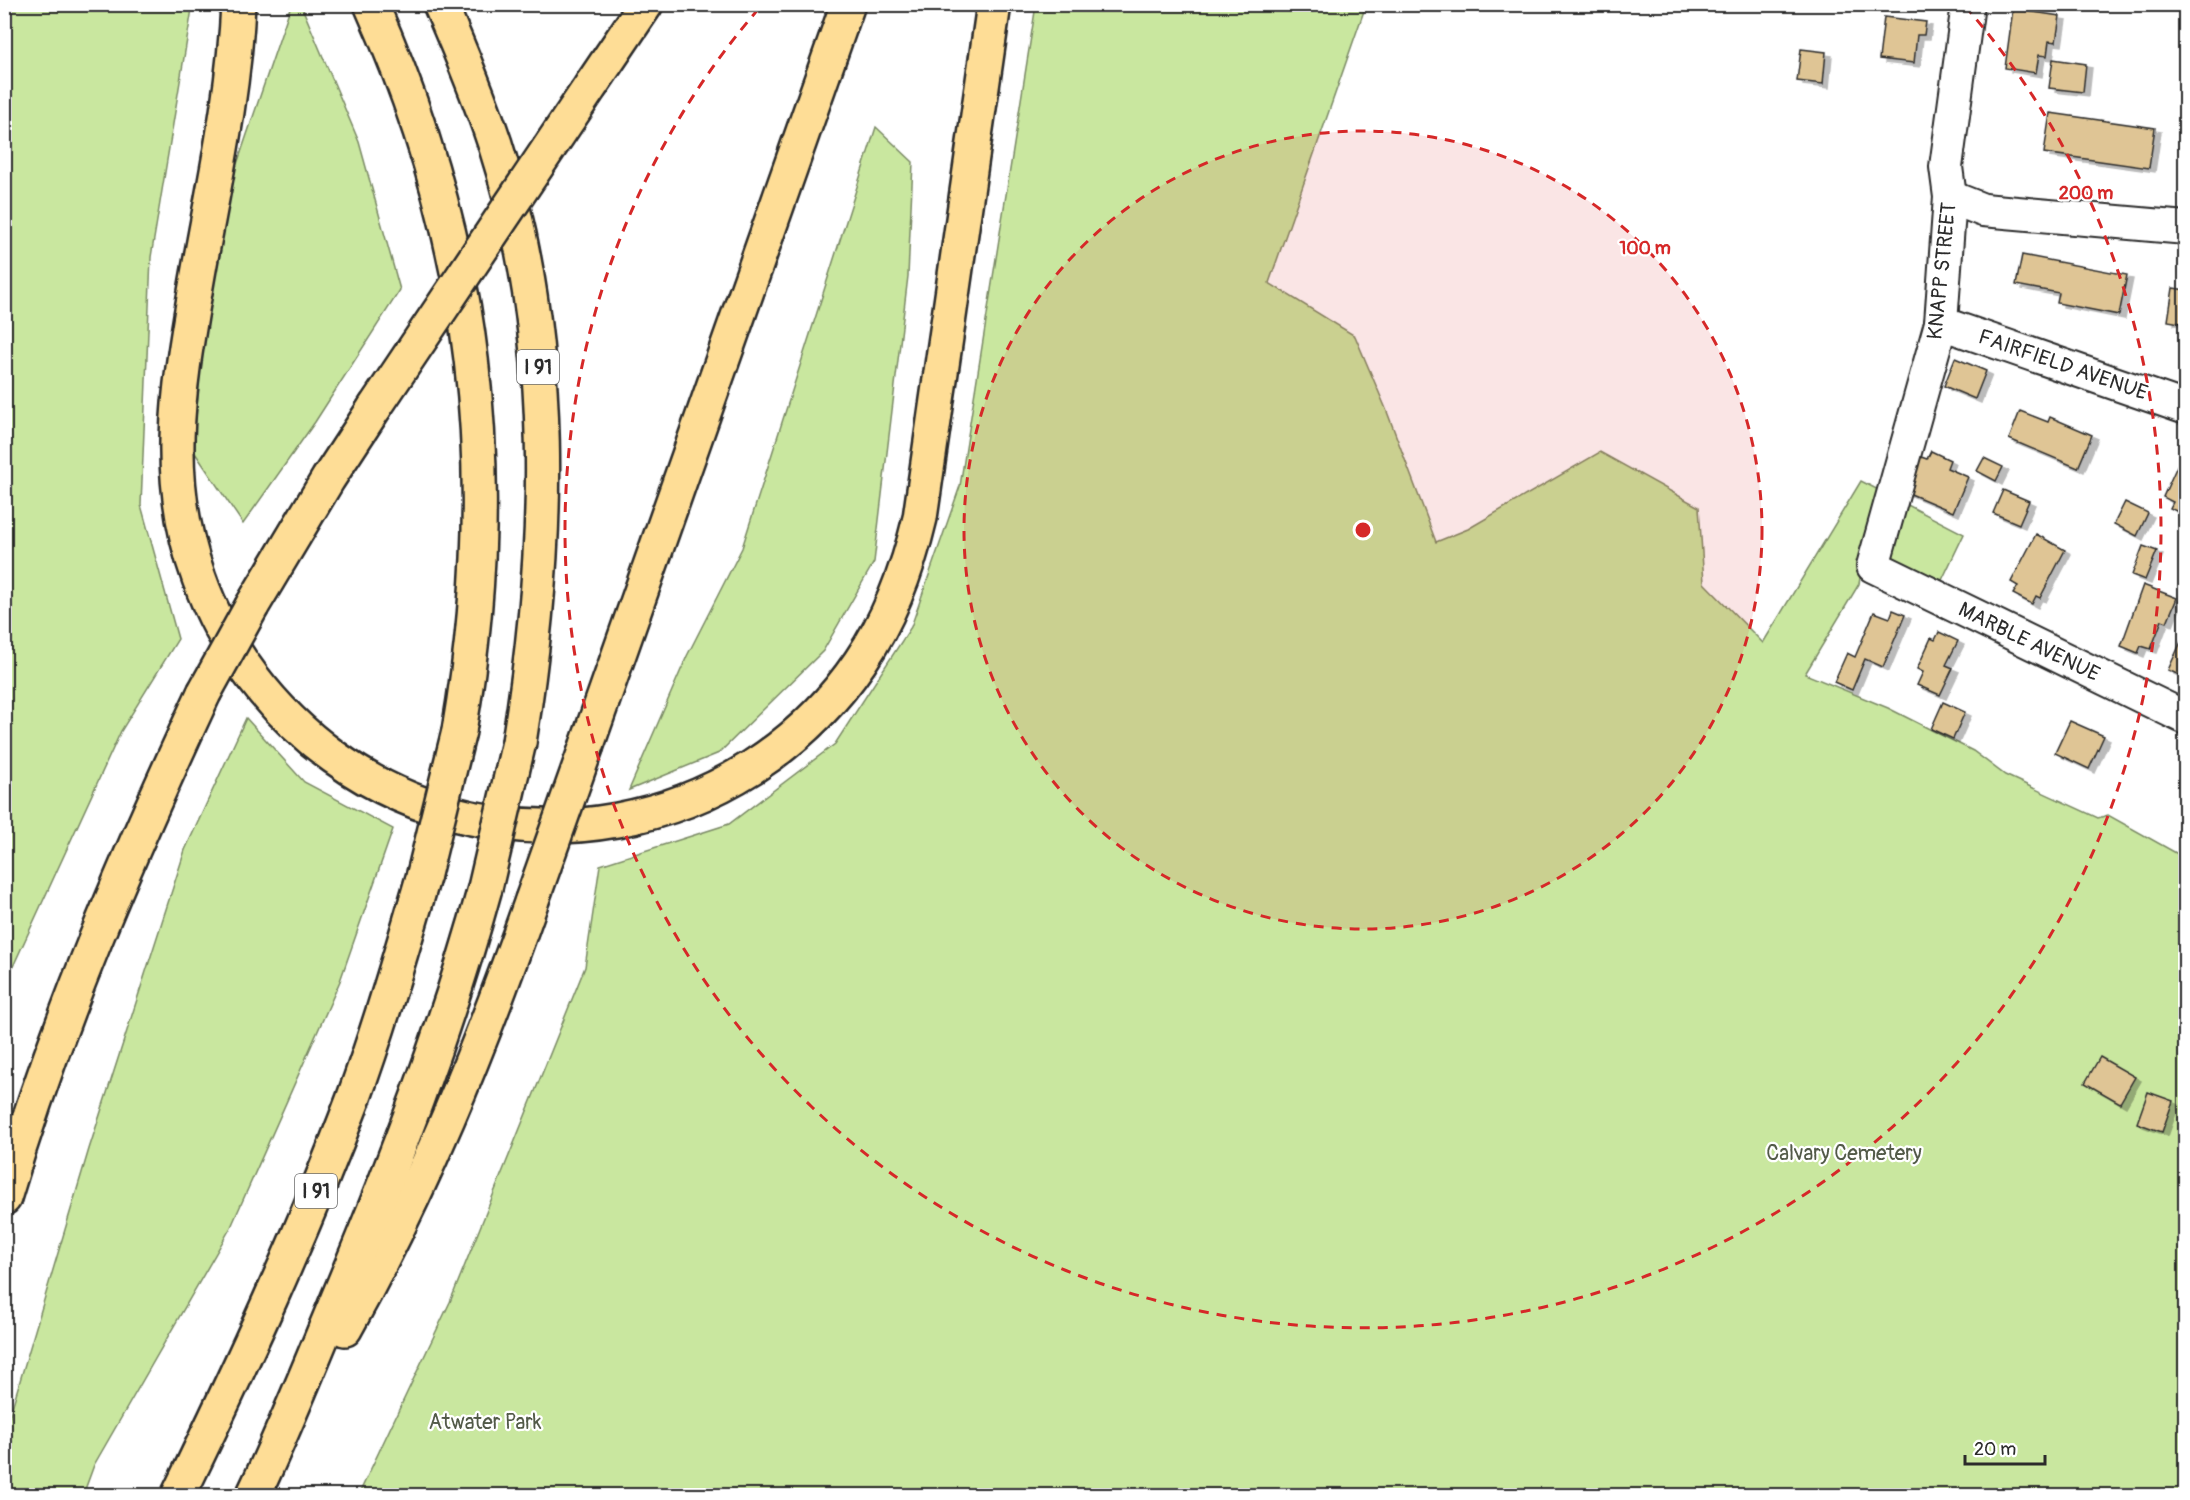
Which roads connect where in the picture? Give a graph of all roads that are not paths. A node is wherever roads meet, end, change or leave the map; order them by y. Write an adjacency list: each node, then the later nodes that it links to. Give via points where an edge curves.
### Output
1 (238, 4): 6 (highway, via 231,80 176,417 178,490 199,579 221,627 259,685 286,717 332,755 359,774 428,807 490,823 545,828 641,815 687,800 731,779 772,752 827,703 858,665 887,618 920,518)
2 (371, 4): 16 (highway, I 91, bridge, via 434,169 456,263 471,354 479,450 480,547 473,640 459,731 424,874 378,1027 336,1144 271,1298)
3 (440, 4): 15 (highway, I 91, bridge, via 498,154 520,241 543,431 543,528 536,626 519,742 485,888 451,1005 366,1233)
4 (646, 4): 14 (highway, bridge, via 327,479 204,693 92,943 36,1096)
5 (848, 4): 15 (highway, bridge, via 491,1018 413,1199 369,1286)
6 (994, 4)
7 (1968, 4): 8 (street, KNAPP STREET, via 1946,167)
8 (1950, 197): 9 (street, via 1983,210); 10 (street, KNAPP STREET)
9 (2186, 228)
10 (1941, 323): 11 (street, FAIRFIELD AVENUE); 12 (street, KNAPP STREET)
11 (2186, 408)
12 (1873, 566): 13 (street, MARBLE AVENUE)
13 (2186, 718)
14 (4, 1198)
15 (272, 1456): 17 (highway, I 91)
16 (178, 1496)
17 (253, 1496)

